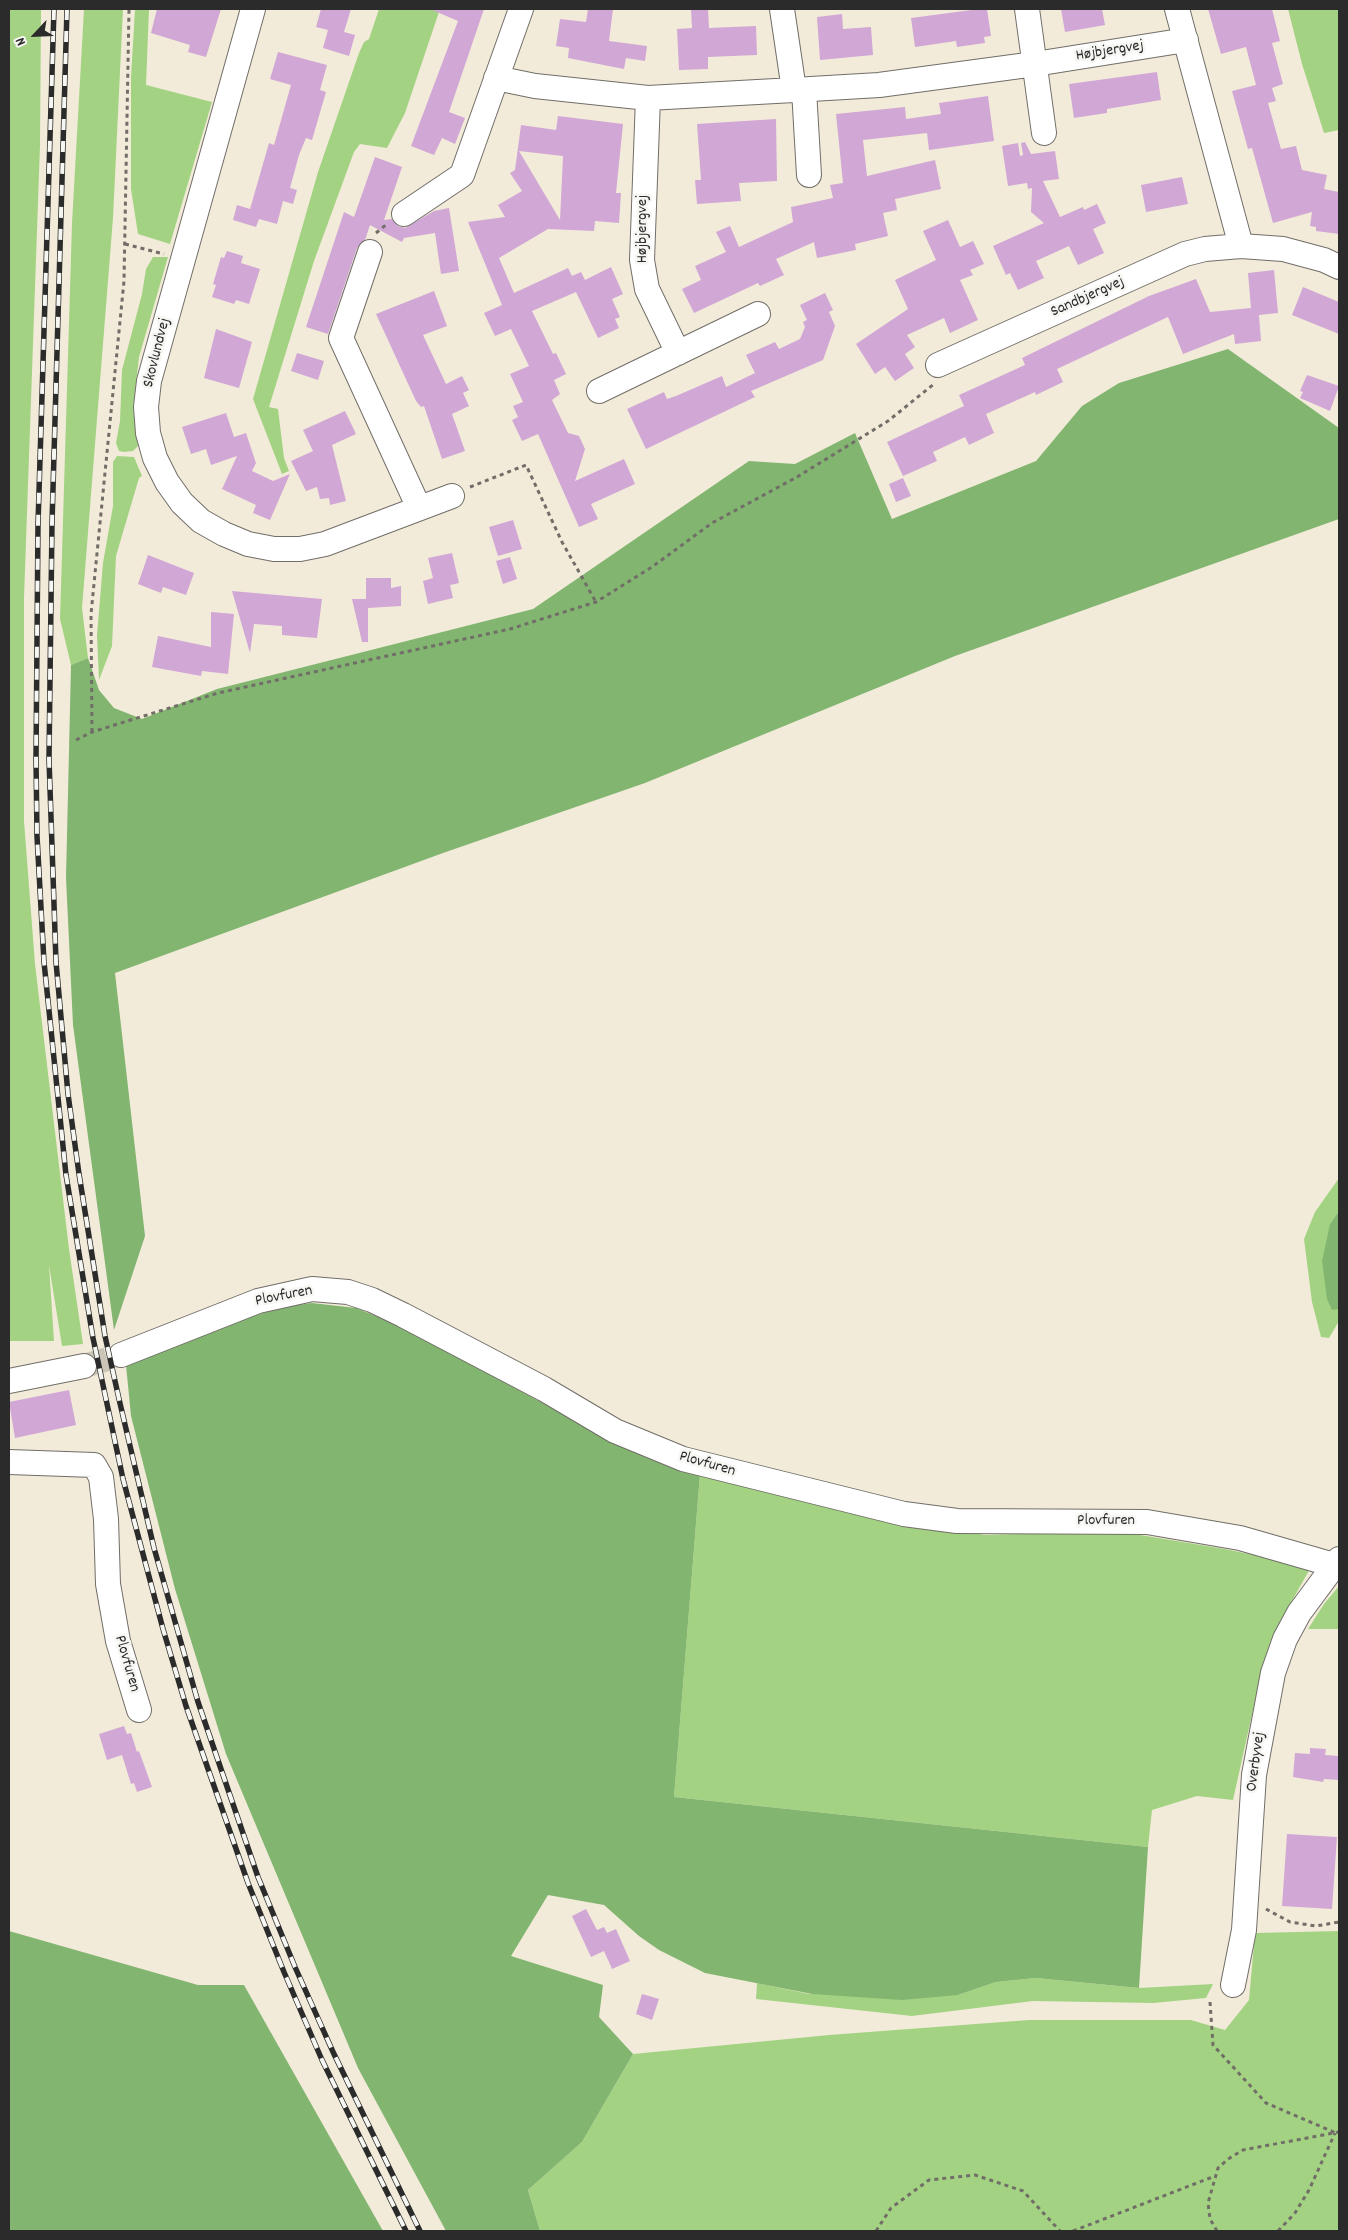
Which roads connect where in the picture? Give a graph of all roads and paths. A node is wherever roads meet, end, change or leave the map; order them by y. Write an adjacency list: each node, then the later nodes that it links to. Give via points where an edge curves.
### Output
1 (129, 9): 15 (path)
2 (253, 9): 18 (street, Skovlundvej)
3 (521, 9): 9 (street)
4 (782, 9): 10 (street)
5 (1027, 9): 8 (street)
6 (1177, 9): 7 (street)
7 (1186, 40): 8 (street, Højbjergvej); 16 (street)
8 (1035, 64): 10 (street, Højbjergvej, via 879,85); 12 (street)
9 (496, 78): 11 (street, Højbjergvej, via 535,86); 14 (street, via 462,175)
10 (799, 90): 11 (street, Højbjergvej); 13 (street)
11 (648, 98): 21 (street, Højbjergvej, via 642,260 647,290)
12 (1044, 133)
13 (809, 175)
14 (404, 214): 17 (path, via 376,231)
15 (125, 244): 18 (path); 27 (path, via 91,614)
16 (1242, 246): 19 (street, Sandbjergvej, via 1283,249); 22 (street, Sandbjergvej, via 1185,254)
17 (370, 252): 25 (street, via 341,338)
18 (184, 260): 25 (street, Skovlundvej, via 149,381 146,407 148,433 155,458 182,503 201,521 224,534 248,544 274,549 326,544)
19 (1339, 267)
20 (758, 314): 21 (street)
21 (678, 353): 23 (street)
22 (938, 365): 26 (path, via 941,378 888,421 797,477 712,523 652,567)
23 (599, 391)
24 (461, 492): 25 (street, Skovlundvej); 26 (path, via 526,465 562,542)
25 (419, 508)
26 (596, 602): 27 (path, via 510,629 218,693)
27 (92, 732): 28 (path)
28 (76, 740)
29 (121, 1355): 33 (street, Plovfuren, via 258,1300 312,1289 348,1292 403,1314 615,1431 683,1459 904,1514 957,1521 1147,1522 1240,1538)
30 (84, 1366): 31 (street)
31 (9, 1381)
32 (9, 1462): 34 (street, Plovfuren, via 94,1465 101,1477 108,1584 118,1641)
33 (1336, 1562): 35 (street, Overbyvej, via 1299,1613 1285,1639 1273,1673 1254,1775)
34 (139, 1710)
35 (1246, 1898): 36 (path, via 1290,1922 1316,1926); 37 (street, Overbyvej, via 1244,1930)
36 (1339, 1922)
37 (1233, 1985)
38 (1210, 2002): 39 (path, via 1213,2045 1266,2102)
39 (1338, 2132): 40 (path, via 1243,2150 1223,2164); 45 (path, via 1295,2214)
40 (1215, 2176): 43 (path); 44 (path, via 1208,2203 1210,2219)
41 (876, 2231): 42 (path, via 891,2208 929,2180 975,2175 1023,2191)
42 (1060, 2231)
43 (1073, 2231)
44 (1217, 2231)
45 (1278, 2231)

